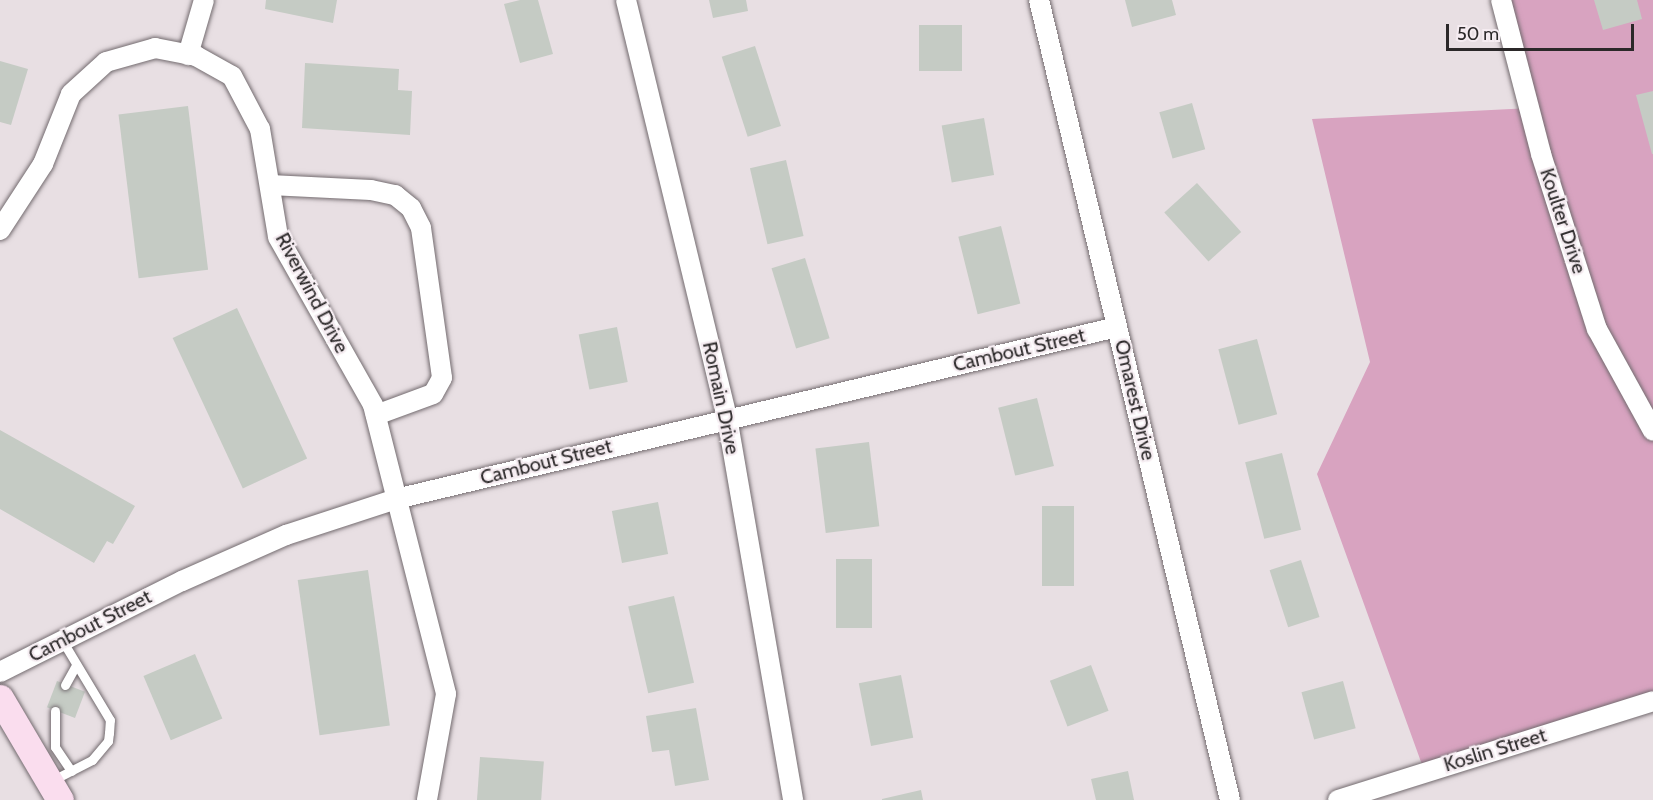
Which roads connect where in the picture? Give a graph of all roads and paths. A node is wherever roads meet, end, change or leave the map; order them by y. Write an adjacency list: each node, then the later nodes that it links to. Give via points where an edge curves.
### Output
1 (204, 0): 5 (street)
2 (626, 0): 10 (street, Romain Drive)
3 (1039, 0): 8 (street, Omarest Drive)
4 (1501, 0): 11 (street, Koulter Drive, via 1541,154 1597,329)
5 (188, 55): 6 (street, Riverwind Drive, via 232,75 260,129); 7 (street, Riverwind Drive, via 155,48 106,62 71,93 43,164)
6 (270, 185): 9 (street, Riverwind Drive, via 278,237); 9 (street, via 396,195 411,208 421,228 442,378 433,394)
7 (0, 230)
8 (1117, 327): 10 (street, Cambout Street); 24 (street, Omarest Drive)
9 (376, 415): 12 (street, Riverwind Drive)
10 (727, 417): 12 (street, Cambout Street); 23 (street, Romain Drive)
11 (1653, 431)
12 (396, 499): 13 (street, Cambout Street, via 286,535); 22 (street, Riverwind Drive, via 446,694)
13 (63, 640): 14 (lane); 15 (street, Cambout Street)
14 (76, 664): 16 (lane); 21 (lane, via 110,720 108,741 102,751)
15 (0, 672)
16 (65, 685)
17 (0, 698): 21 (street)
18 (1653, 701): 25 (street, Koslin Street)
19 (0, 706): 21 (street)
20 (56, 711): 21 (lane)
21 (55, 788)
22 (426, 800)
23 (793, 800)
24 (1230, 800)
25 (1338, 800)

